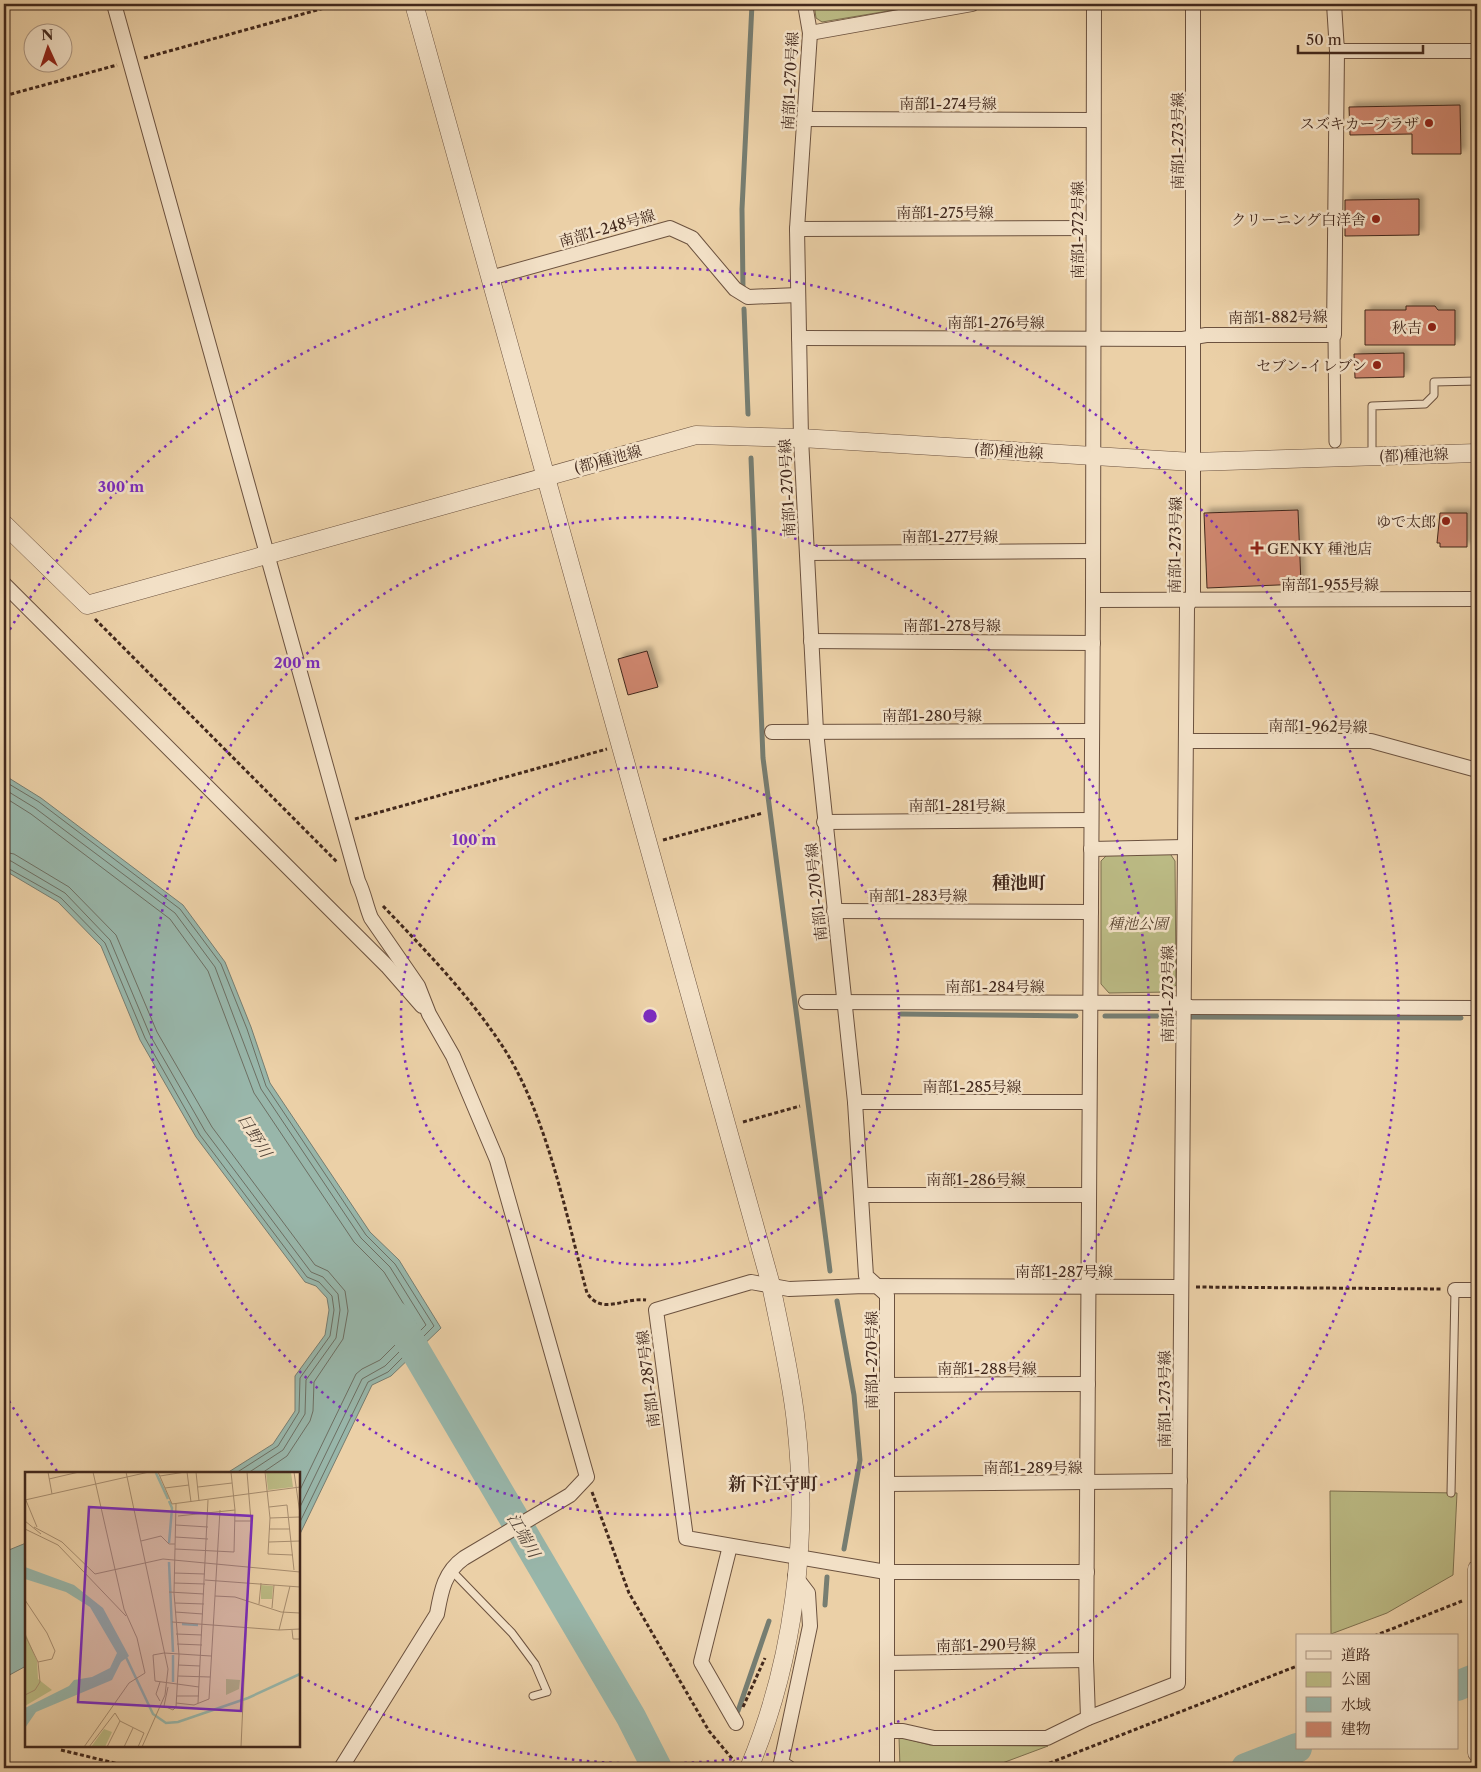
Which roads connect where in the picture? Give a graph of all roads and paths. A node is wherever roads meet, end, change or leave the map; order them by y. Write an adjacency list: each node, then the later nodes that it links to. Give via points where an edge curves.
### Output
1 (114, 4): 12 (street)
2 (339, 4): 12 (path)
3 (414, 4): 18 (street)
4 (805, 4): 9 (street, 南部1-270号線)
5 (972, 4): 9 (street)
6 (1094, 4): 15 (street, 南部1-272号線)
7 (1193, 4): 21 (street, 南部1-273号線)
8 (1334, 4): 10 (street, 南部1-882号線)
9 (810, 33): 14 (street, 南部1-270号線)
10 (1337, 51): 11 (street); 20 (street, 南部1-882号線)
11 (1477, 51)
12 (130, 62): 13 (path); 35 (street)
13 (4, 96)
14 (804, 119): 15 (street, 南部1-274号線); 17 (street, 南部1-270号線)
15 (1093, 120): 16 (street, 南部1-272号線)
16 (1093, 228): 17 (street, 南部1-275号線); 23 (street, 南部1-272号線)
17 (797, 229): 19 (street, 南部1-270号線)
18 (490, 278): 19 (street, 南部1-248号線, via 670,228 692,238 735,289 748,297); 31 (street)
19 (798, 295): 22 (street, 南部1-270号線)
20 (1334, 335): 21 (street, 南部1-882号線); 26 (street)
21 (1194, 337): 23 (street, 南部1-276号線); 30 (street, 南部1-273号線)
22 (799, 338): 23 (street, 南部1-276号線); 25 (street, 南部1-270号線)
23 (1094, 338): 28 (street, 南部1-272号線)
24 (1477, 381): 29 (lane, via 1434,382 1434,395 1425,404 1372,406)
25 (801, 438): 28 (street, (都)種池線); 31 (street, (都)種池線, via 696,435); 34 (street, 南部1-270号線)
26 (1335, 442)
27 (1477, 453): 29 (street, (都)種池線)
28 (1093, 456): 30 (street, (都)種池線); 33 (street, 南部1-272号線)
29 (1372, 456): 30 (street, (都)種池線)
30 (1193, 462): 39 (street, 南部1-273号線, via 1193,594)
31 (546, 476): 35 (street, (都)種池線); 46 (street)
32 (4, 524): 35 (street, (都)種池線, via 87,605)
33 (1093, 551): 34 (street, 南部1-277号線); 38 (street, 南部1-272号線)
34 (807, 553): 40 (street, 南部1-270号線)
35 (268, 554): 50 (street)
36 (4, 584): 62 (street, via 387,966)
37 (1477, 599): 39 (street, 南部1-955号線)
38 (1093, 600): 39 (street, 南部1-955号線); 41 (street, 南部1-272号線)
39 (1187, 600): 45 (street, 南部1-273号線)
40 (811, 640): 41 (street, 南部1-278号線); 42 (street, 南部1-270号線)
41 (1093, 643): 43 (street, 南部1-272号線)
42 (816, 731): 43 (street, 南部1-280号線); 44 (street, 南部1-280号線); 51 (street, 南部1-270号線)
43 (1092, 731): 49 (street, 南部1-272号線)
44 (772, 732)
45 (1186, 741): 47 (street, 南部1-962号線, via 1371,741); 53 (street, 南部1-273号線)
46 (622, 745): 50 (path); 52 (street)
47 (1477, 770)
48 (763, 813): 52 (path)
49 (1091, 820): 51 (street, 南部1-281号線); 54 (street, 南部1-272号線)
50 (342, 822): 62 (street, via 371,918 418,986)
51 (824, 822): 55 (street, 南部1-270号線)
52 (648, 844): 66 (street)
53 (1184, 847): 54 (street); 60 (street, 南部1-273号線)
54 (1091, 849): 56 (street, 南部1-272号線)
55 (834, 911): 56 (street, 南部1-283号線); 58 (street, 南部1-270号線)
56 (1091, 912): 59 (street, 南部1-272号線)
57 (806, 1002): 58 (street, 南部1-284号線)
58 (844, 1002): 59 (street, 南部1-284号線); 63 (street, 南部1-270号線)
59 (1090, 1003): 60 (street, 南部1-284号線); 64 (street, 南部1-272号線)
60 (1183, 1005): 61 (street, 南部1-284号線); 72 (street, 南部1-273号線)
61 (1477, 1008)
62 (429, 1014): 77 (street, via 453,1056 497,1160)
63 (855, 1102): 64 (street, 南部1-285号線); 67 (street, 南部1-270号線)
64 (1089, 1102): 68 (street, 南部1-272号線)
65 (800, 1106): 66 (path)
66 (725, 1126): 69 (street)
67 (862, 1195): 68 (street, 南部1-286号線); 70 (street, 南部1-270号線, via 866,1276)
68 (1089, 1195): 71 (street, 南部1-272号線)
69 (771, 1285): 70 (street, 南部1-287号線, via 789,1289); 82 (street, 南部1-287号線, via 751,1282 656,1310 686,1538); 83 (street, via 796,1422 800,1488)
70 (878, 1286): 71 (street, 南部1-287号線); 76 (street, 南部1-270号線, via 888,1296)
71 (1090, 1287): 72 (street, 南部1-287号線); 75 (street, 南部1-272号線)
72 (1180, 1287): 73 (path); 78 (street, 南部1-273号線)
73 (1455, 1290): 74 (street); 81 (lane)
74 (1477, 1290)
75 (1088, 1384): 76 (street, 南部1-288号線); 79 (street, 南部1-272号線)
76 (887, 1385): 80 (street, 南部1-270号線)
77 (587, 1477): 84 (street, via 570,1495); 103 (path, via 629,1593 709,1731 731,1759)
78 (1180, 1481): 79 (street, 南部1-289号線); 97 (street, 南部1-273号線, via 1178,1683)
79 (1088, 1483): 80 (street, 南部1-289号線); 87 (street, 南部1-272号線)
80 (887, 1484): 86 (street, 南部1-270号線)
81 (1451, 1493)
82 (730, 1546): 83 (street, 南部1-287号線); 98 (street, via 701,1662)
83 (799, 1558): 86 (street, 南部1-287号線); 88 (street)
84 (450, 1569): 96 (lane, via 512,1633 535,1664 547,1692); 106 (street, via 437,1614)
85 (1477, 1569): 89 (street)
86 (886, 1572): 87 (street, 南部1-287号線); 94 (street, 南部1-270号線)
87 (1087, 1572): 93 (street, 南部1-272号線)
88 (795, 1576): 103 (street, via 783,1664 760,1741); 104 (street, via 808,1592 810,1626)
89 (1477, 1596): 90 (street); 91 (path)
90 (1477, 1609): 99 (street)
91 (1379, 1634)
92 (768, 1652): 98 (path)
93 (1086, 1660): 94 (street, 南部1-290号線); 97 (street, 南部1-272号線)
94 (887, 1663): 100 (street, 南部1-270号線)
95 (1296, 1666): 108 (path)
96 (533, 1696)
97 (1088, 1718): 100 (street, 南部1-273号線, via 1047,1738 934,1738)
98 (736, 1723)
99 (1477, 1728): 102 (street)
100 (888, 1730): 107 (street, 南部1-270号線)
101 (61, 1750): 105 (path)
102 (1477, 1753)
103 (744, 1766)
104 (785, 1766)
105 (134, 1768)
106 (341, 1768)
107 (887, 1768)
108 (1037, 1768)

